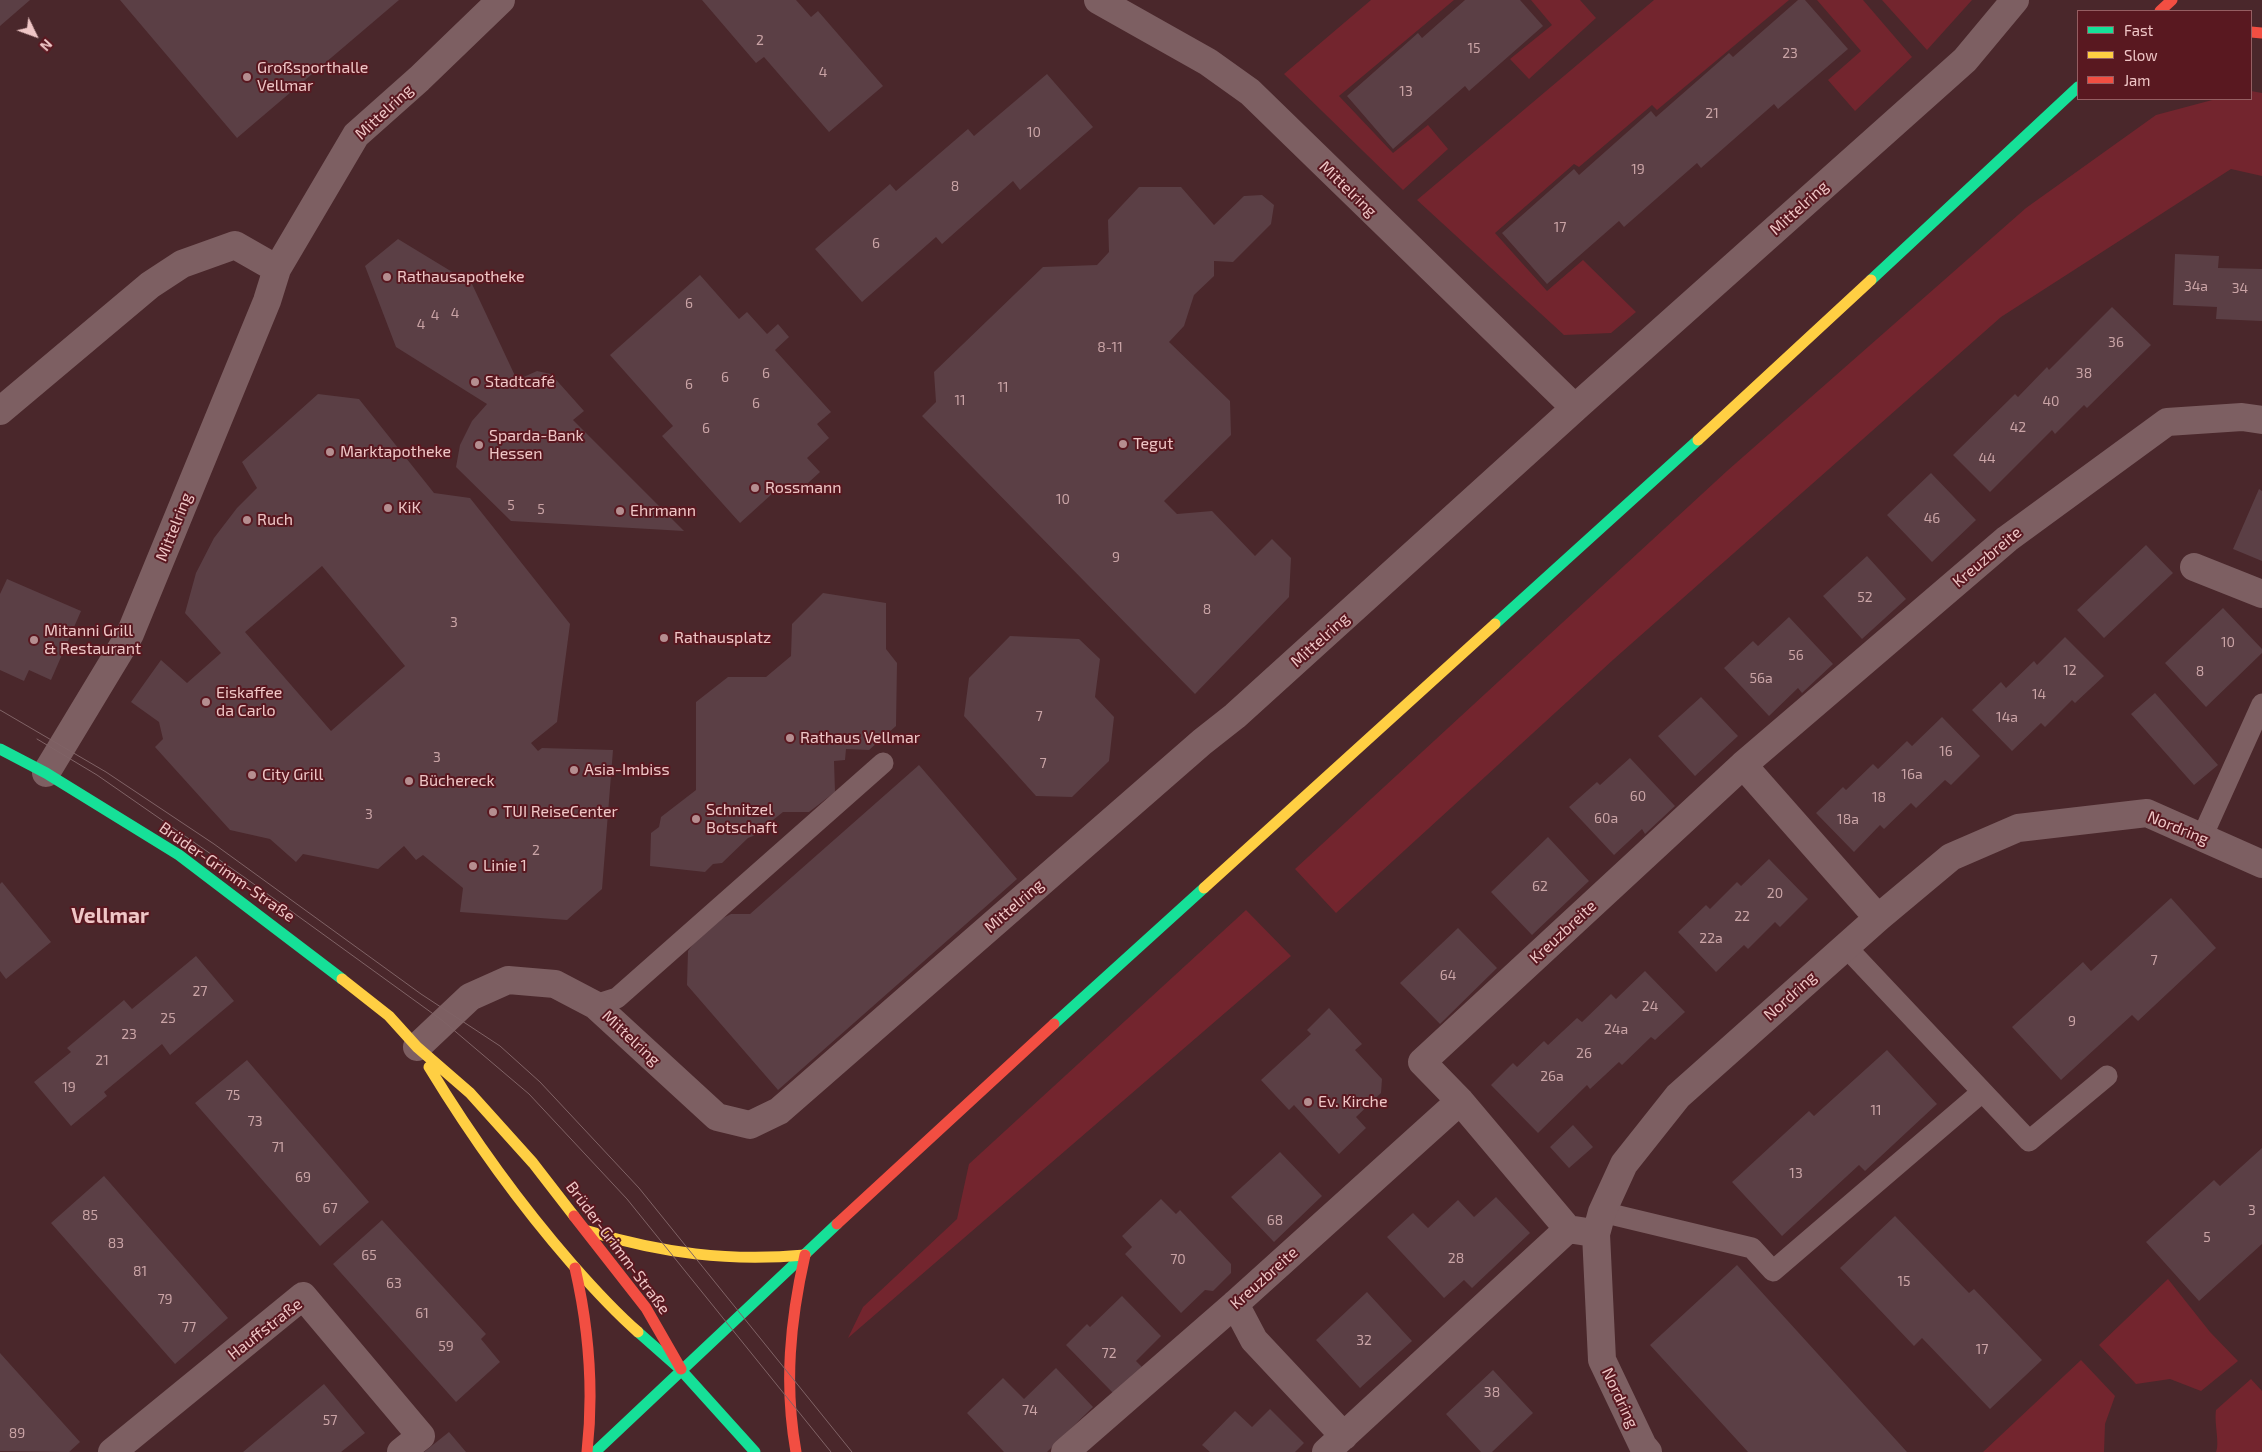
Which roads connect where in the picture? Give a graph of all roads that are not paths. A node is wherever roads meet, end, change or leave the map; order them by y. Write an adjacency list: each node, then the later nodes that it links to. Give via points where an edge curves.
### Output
1 (501, 0): 7 (street, Mittelring, via 356,135)
2 (1098, 0): 8 (street, Mittelring, via 1208,62 1250,92)
3 (2015, 0): 8 (street, Mittelring, via 1965,60)
4 (2172, 0): 5 (main road)
5 (2161, 10)
6 (2077, 88): 30 (main road, via 1710,429 932,1134)
7 (277, 269): 9 (street, via 235,245 182,264 150,285); 17 (street, Mittelring, via 130,634)
8 (1575, 408): 22 (street, Mittelring, via 1235,716 779,1111 750,1125 716,1117)
9 (0, 411)
10 (2262, 420): 16 (street, Kreuzbreite, via 2242,417 2167,422 2008,539)
11 (2194, 567): 12 (street)
12 (2262, 594)
13 (2262, 704): 18 (lane)
14 (0, 749): 17 (main road, Brüder-Grimm-Straße)
15 (883, 764): 22 (lane, via 617,998)
16 (1743, 765): 20 (street); 26 (street, Kreuzbreite, via 1422,1062)
17 (46, 773): 23 (main road, Brüder-Grimm-Straße, via 179,855 382,1010)
18 (2202, 837): 19 (street, Nordring); 20 (street, Nordring, via 2147,813 2018,828 1951,857)
19 (2262, 864)
20 (1878, 918): 21 (street, Nordring)
21 (1846, 947): 25 (lane); 27 (street, Nordring, via 1678,1096 1624,1164)
22 (595, 1005): 23 (street, Mittelring, via 555,984 508,980 470,997)
23 (417, 1047): 29 (main road, Brüder-Grimm-Straße, via 470,1092); 31 (main road, Brüder-Grimm-Straße, via 460,1119 502,1179)
24 (2107, 1076): 25 (lane, via 2029,1141)
25 (1982, 1092): 27 (lane, via 1773,1271 1752,1248)
26 (1460, 1101): 28 (street, Kreuzbreite); 32 (street, Kreuzbreite)
27 (1599, 1223): 28 (street); 42 (street, Nordring, via 1602,1360)
28 (1568, 1229): 35 (street)
29 (588, 1231): 30 (main road, via 629,1244 684,1255 755,1259); 33 (main road, Brüder-Grimm-Straße, via 646,1308)
30 (805, 1255): 33 (main road); 40 (main road, via 795,1298 788,1357 788,1398)
31 (574, 1266): 33 (main road, Brüder-Grimm-Straße, via 615,1310); 37 (main road, via 586,1319 592,1368)
32 (1236, 1304): 35 (street, via 1254,1340); 41 (street, Kreuzbreite)
33 (681, 1369): 38 (main road); 39 (main road)
34 (411, 1444): 36 (street, Hauffstraße, via 304,1296)
35 (1335, 1444)
36 (112, 1452)
37 (587, 1452)
38 (595, 1452)
39 (755, 1452)
40 (796, 1452)
41 (1065, 1452)
42 (1648, 1452)

